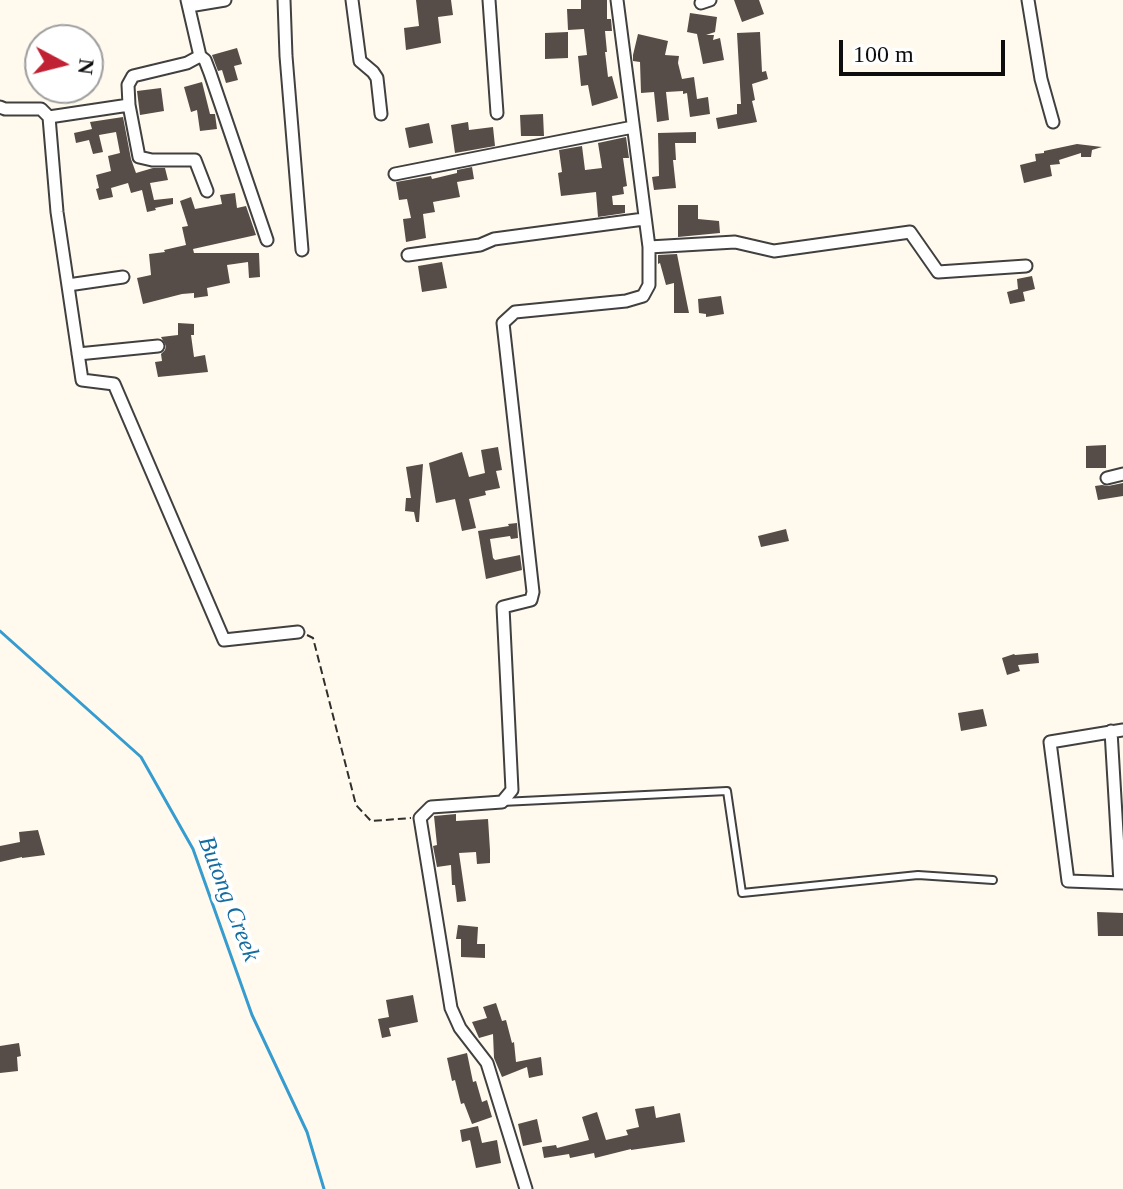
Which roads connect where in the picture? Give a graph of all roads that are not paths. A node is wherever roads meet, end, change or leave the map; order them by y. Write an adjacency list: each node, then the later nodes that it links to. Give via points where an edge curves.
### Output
1 (225, 0): 7 (street)
2 (284, 0): 21 (street)
3 (352, 0): 12 (street, via 360,61 377,78)
4 (489, 0): 11 (street)
5 (617, 0): 15 (street)
6 (1028, 0): 14 (street)
7 (188, 3): 8 (street)
8 (200, 56): 9 (street, via 133,76); 19 (street)
9 (129, 105): 13 (street); 17 (street, via 139,157 195,160)
10 (0, 107): 13 (street, via 41,109)
11 (497, 113)
12 (381, 114)
13 (49, 117): 25 (street)
14 (1053, 122)
15 (633, 127): 16 (street); 18 (street)
16 (395, 174)
17 (207, 191)
18 (644, 219): 20 (street); 22 (street)
19 (267, 240)
20 (649, 247): 23 (street, via 735,242 774,251 910,232 938,272); 32 (street, via 649,285 643,296 515,312 503,323 533,592 531,600 503,607 512,790)
21 (302, 250)
22 (408, 255)
23 (1026, 266)
24 (123, 277): 25 (street)
25 (68, 285): 27 (street)
26 (158, 346): 27 (street)
27 (78, 354): 30 (street, via 82,380 114,384 224,640)
28 (1123, 474): 29 (street)
29 (1107, 478)
30 (298, 632)
31 (1117, 730): 34 (street); 34 (street, via 1050,742 1068,881)
32 (502, 802): 33 (lane, via 727,791 742,893 918,875); 35 (street, via 431,807 420,818 451,1008 487,1063)
33 (993, 880)
34 (1121, 883)
35 (526, 1189)

